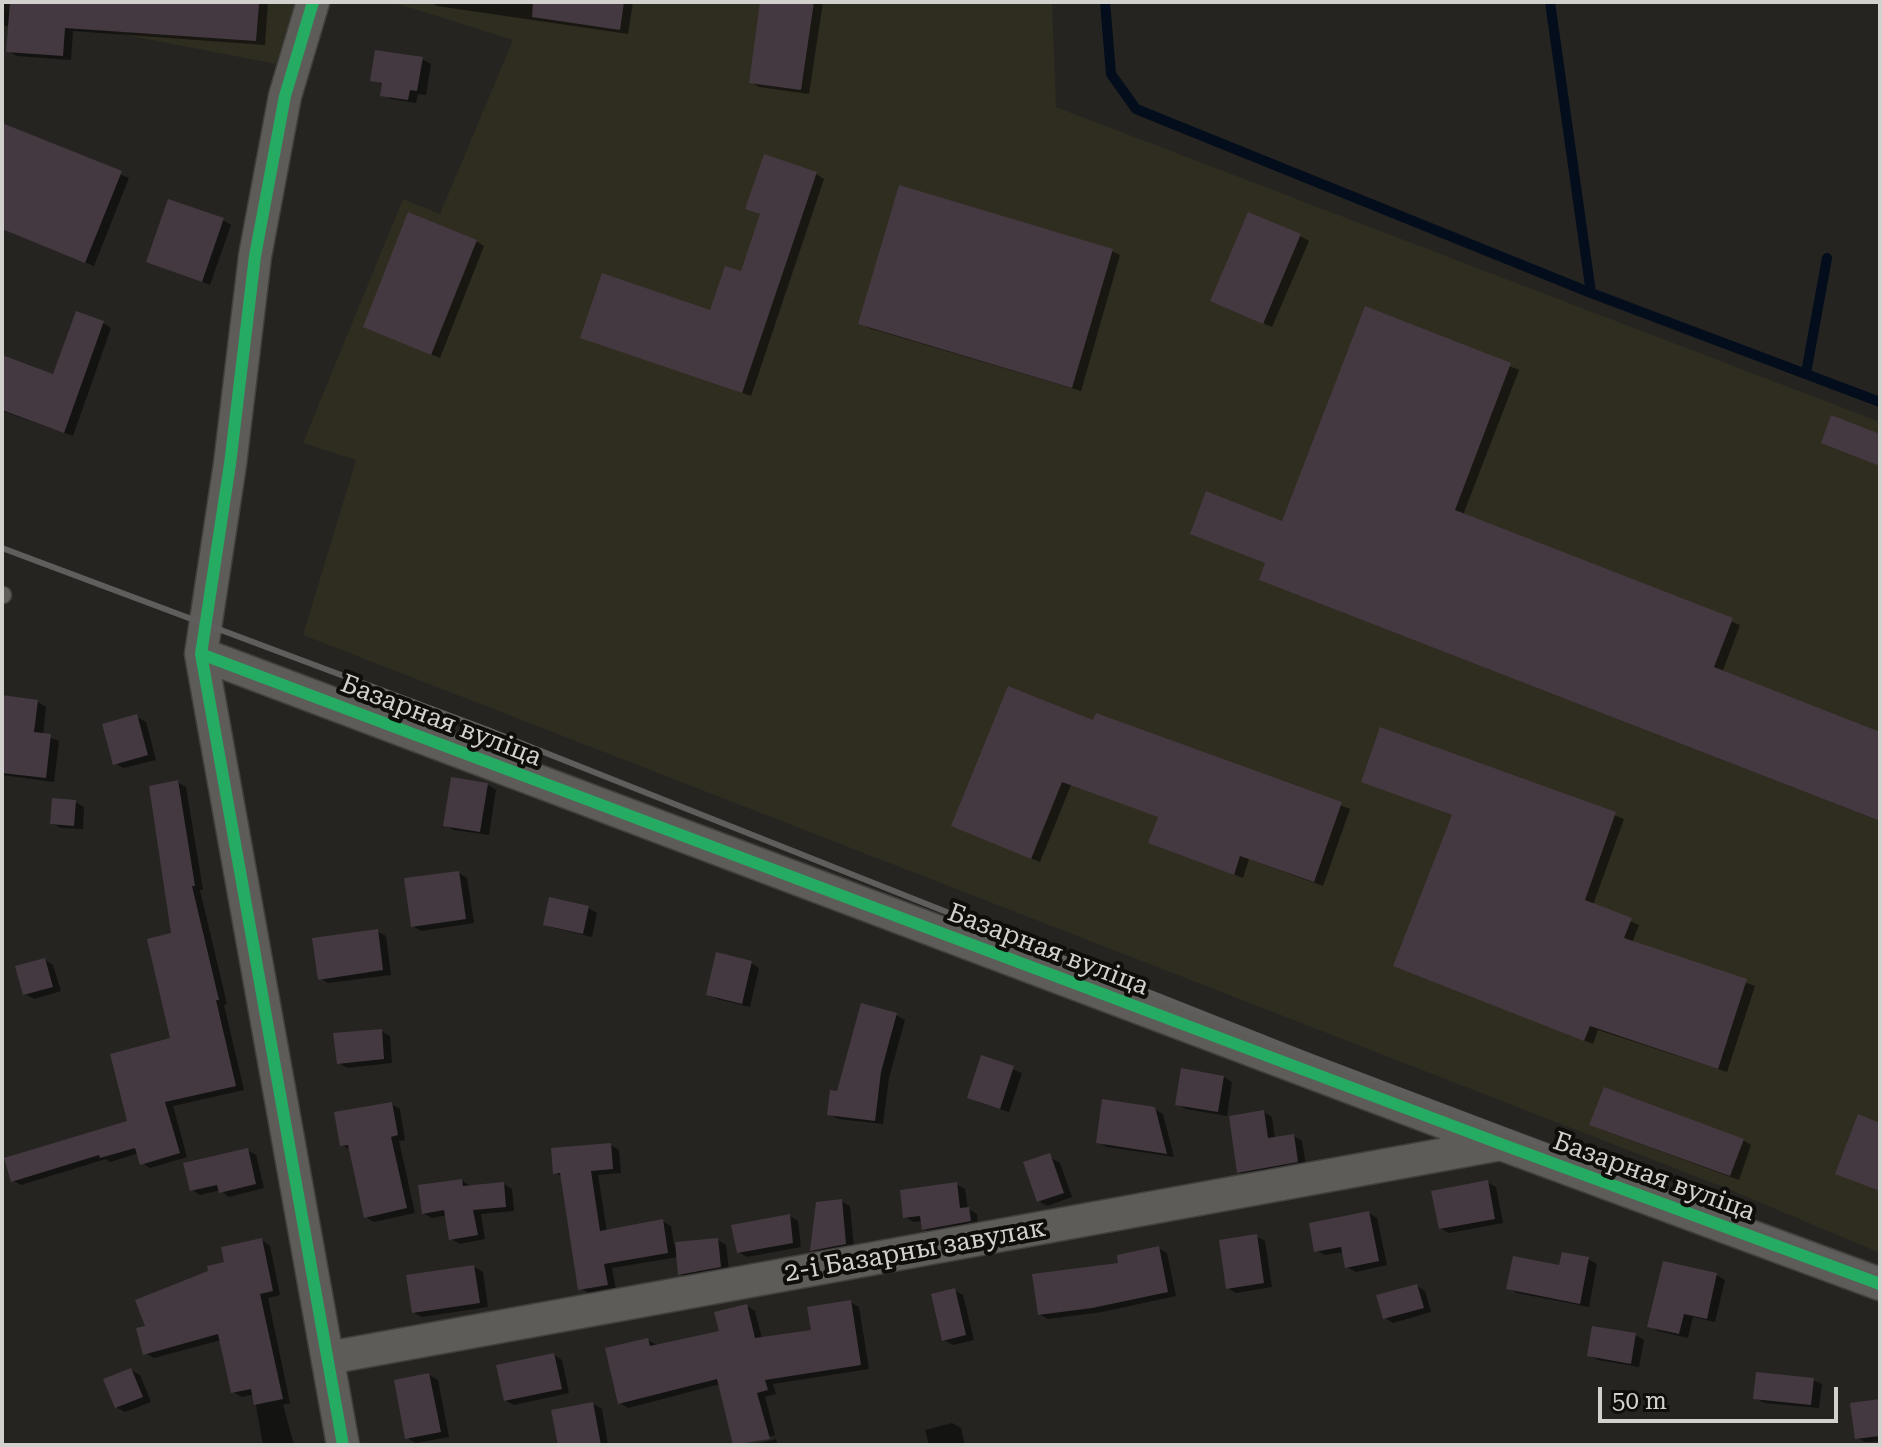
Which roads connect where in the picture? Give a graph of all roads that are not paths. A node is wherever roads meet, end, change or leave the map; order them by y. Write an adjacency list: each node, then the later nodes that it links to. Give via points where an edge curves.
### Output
1 (313, 2): 2 (street, via 285,96 255,256)
2 (201, 654): 3 (street, Базарная вуліца); 5 (street)
3 (1501, 1144): 4 (street, Базарная вуліца); 5 (street, 2-і Базарны завулак)
4 (1880, 1284)
5 (328, 1358): 6 (street)
6 (343, 1445)

